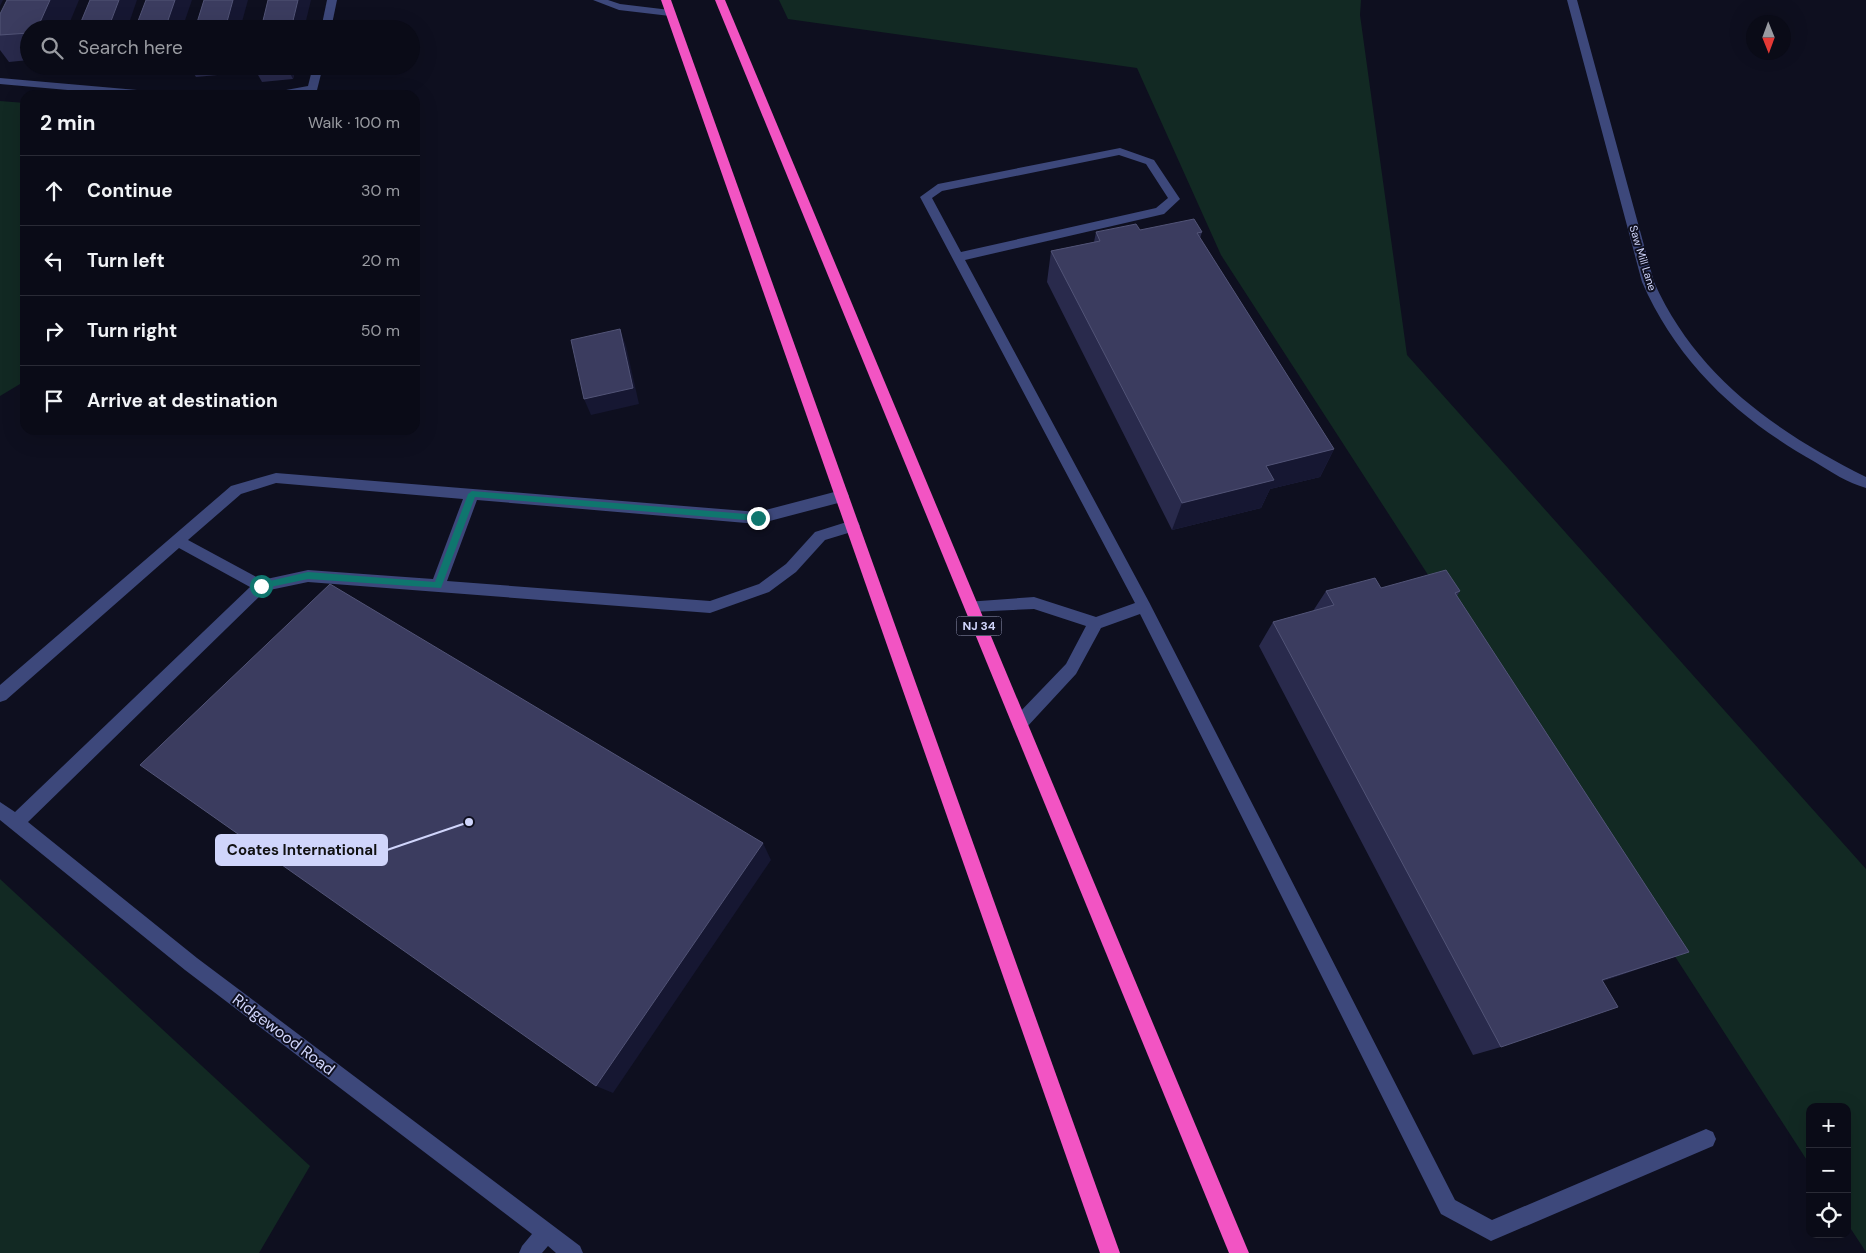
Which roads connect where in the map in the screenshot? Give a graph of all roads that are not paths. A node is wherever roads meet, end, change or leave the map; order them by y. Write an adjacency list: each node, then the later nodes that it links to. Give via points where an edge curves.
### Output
1 (332, 0): 6 (street)
2 (598, 0): 5 (street, via 619,7)
3 (720, 0): 19 (highway, NJ 34)
4 (1572, 0): 12 (street, Saw Mill Lane, via 1648,282 1664,316 1689,352 1751,413 1808,452)
5 (668, 6): 14 (highway)
6 (328, 20)
7 (316, 75): 10 (street, via 313,88)
8 (0, 81): 9 (street)
9 (103, 90)
10 (302, 90)
11 (959, 257): 11 (street, via 926,196 938,188 1120,151 1150,162 1174,199 1160,211); 20 (street)
12 (1866, 483)
13 (472, 494): 14 (street, via 758,518); 16 (street, via 276,478 236,490); 18 (street)
14 (842, 496): 15 (highway)
15 (852, 526): 18 (street, via 820,536 791,568 764,588 710,607); 30 (highway)
16 (178, 541): 17 (street); 22 (street)
17 (261, 586): 18 (street, via 308,576); 25 (street)
18 (438, 586)
19 (971, 606): 21 (street, via 1034,603); 23 (highway, NJ 34)
20 (1144, 606): 21 (street); 26 (street, via 1448,1207 1491,1231)
21 (1096, 623): 23 (street, via 1071,669)
22 (0, 696)
23 (1020, 723): 31 (highway, NJ 34)
24 (0, 810): 25 (street, Ridgewood Road)
25 (15, 822): 27 (street, Ridgewood Road, via 191,964)
26 (1706, 1139)
27 (546, 1233): 28 (street); 29 (street, Ridgewood Road)
28 (529, 1253)
29 (573, 1253)
30 (1110, 1253)
31 (1239, 1253)

